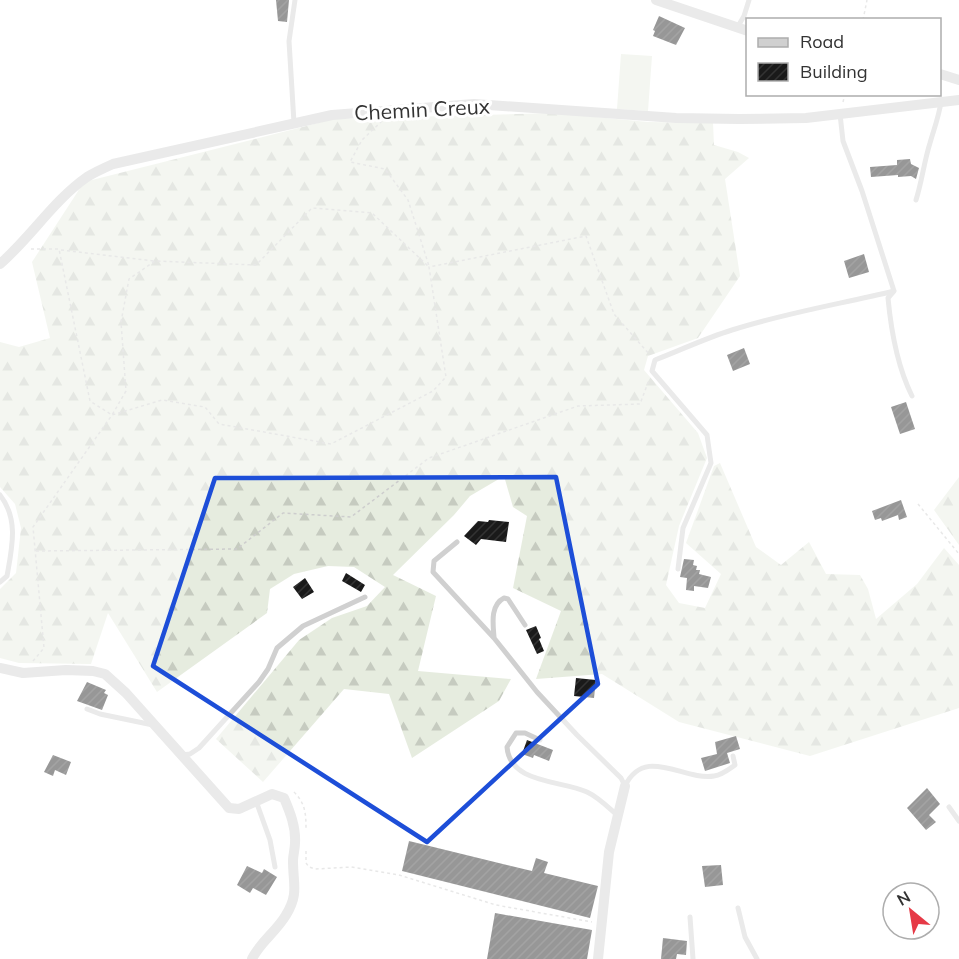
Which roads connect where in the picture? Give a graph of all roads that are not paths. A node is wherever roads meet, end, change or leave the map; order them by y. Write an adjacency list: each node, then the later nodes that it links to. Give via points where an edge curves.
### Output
1 (296, 0): 10 (lane, via 289,41)
2 (656, 0): 4 (street)
3 (749, 0): 4 (lane)
4 (742, 29)
5 (941, 75): 6 (street)
6 (959, 80)
7 (959, 100): 8 (street, Chemin Creux)
8 (941, 102): 9 (street, Chemin Creux); 11 (lane)
9 (840, 114): 10 (street, Chemin Creux, via 806,118 676,118 474,104 332,115); 13 (lane, via 843,141)
10 (294, 123): 12 (street, Chemin Creux, via 113,164 70,190)
11 (916, 200)
12 (0, 264)
13 (894, 291): 14 (lane, via 888,298 890,315 903,380); 17 (lane, via 730,330 655,360 652,371 706,435 711,463 683,528)
14 (912, 396)
15 (0, 495): 18 (lane, via 9,509 14,540 7,576)
16 (457, 542): 21 (lane, via 434,561 433,572)
17 (678, 569)
18 (0, 582)
19 (365, 597): 26 (lane, via 303,626 277,648 259,682 199,748)
20 (525, 625): 21 (lane, via 508,599 499,600 492,622)
21 (494, 639): 28 (lane, via 537,692 621,777)
22 (0, 668): 24 (street, via 22,673 66,670 105,674)
23 (87, 710): 24 (lane)
24 (155, 725): 26 (street)
25 (540, 740): 31 (lane, via 516,733 507,747 512,765 541,780 586,792)
26 (182, 755): 29 (street, via 229,808 239,809)
27 (733, 756): 28 (lane, via 735,765 714,776 651,766 639,768)
28 (625, 786): 31 (street)
29 (256, 801): 33 (lane); 36 (street, via 272,794 284,798 296,841 296,888 286,915)
30 (949, 807): 32 (lane)
31 (617, 815): 37 (street, via 609,852)
32 (959, 821)
33 (275, 867)
34 (738, 908): 39 (lane, via 745,937)
35 (690, 917): 38 (lane)
36 (252, 959)
37 (598, 959)
38 (693, 959)
39 (757, 959)

